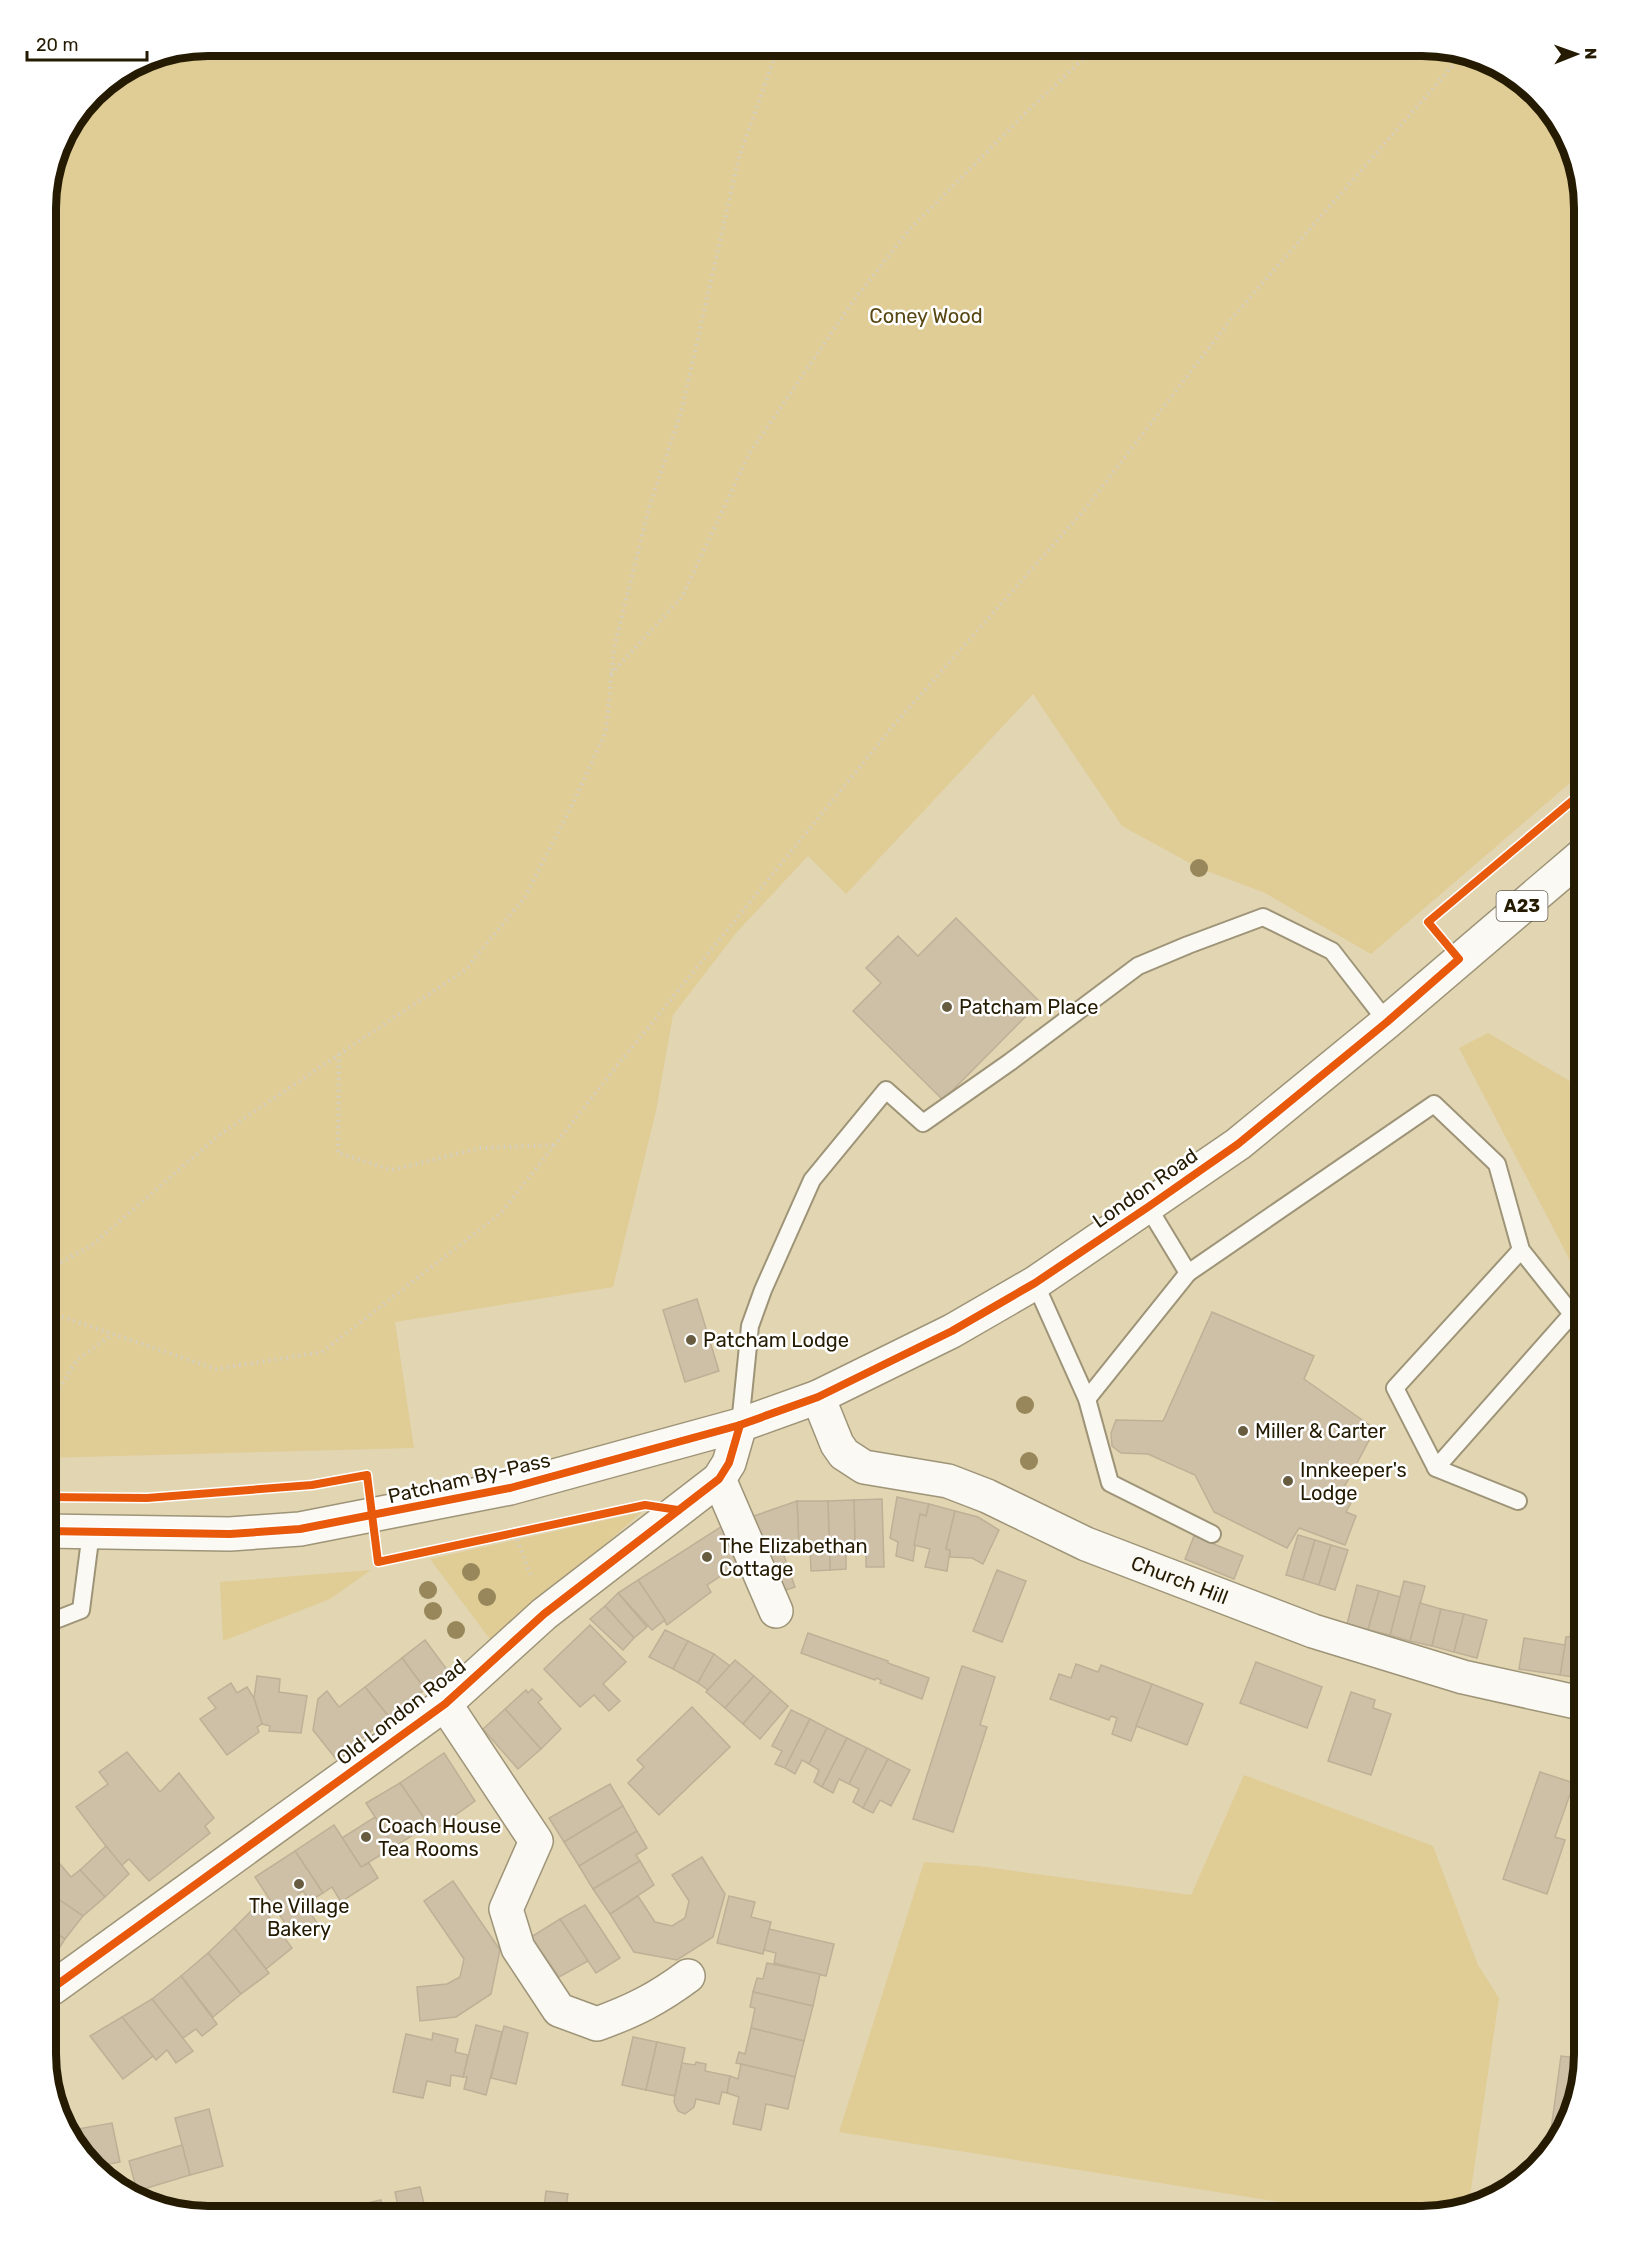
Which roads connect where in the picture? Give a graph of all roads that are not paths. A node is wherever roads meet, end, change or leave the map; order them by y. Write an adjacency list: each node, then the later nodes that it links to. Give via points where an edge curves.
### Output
1 (1574, 862): 2 (main road, London Road / A23)
2 (1387, 1022): 3 (main road, London Road / A23, via 1238,1144); 9 (lane, via 1332,951 1263,917 1138,966 923,1122 886,1090 812,1179 763,1290 750,1326)
3 (1148, 1207): 5 (lane); 6 (main road, London Road / A23)
4 (1521, 1250): 5 (lane, via 1497,1164 1434,1104); 10 (lane, via 1395,1388); 10 (lane, via 1572,1314)
5 (1188, 1273): 8 (lane)
6 (1035, 1283): 7 (main road, London Road / A23, via 952,1331); 8 (lane)
7 (818, 1397): 9 (main road, Patcham By-Pass / A23); 18 (main road, Church Hill, via 837,1444 844,1454 864,1467 948,1481 1086,1544 1313,1631 1463,1677)
8 (1087, 1399): 15 (lane, via 1110,1483)
9 (740, 1425): 11 (main road, Old London Road, via 729,1462); 14 (main road, Patcham By-Pass / A23, via 510,1488 300,1529 230,1534)
10 (1436, 1468): 12 (lane)
11 (719, 1479): 16 (main road); 19 (main road, Old London Road, via 544,1614)
12 (1518, 1501)
13 (56, 1531): 14 (main road, Patcham By-Pass / A23)
14 (91, 1532): 17 (lane, via 81,1610)
15 (1212, 1533)
16 (776, 1611)
17 (56, 1620)
18 (1574, 1702)
19 (445, 1704): 20 (main road, via 536,1841 506,1909 518,1948 559,2010 597,2024 660,1997); 21 (main road, Old London Road)
20 (688, 1976)
21 (56, 1984)

